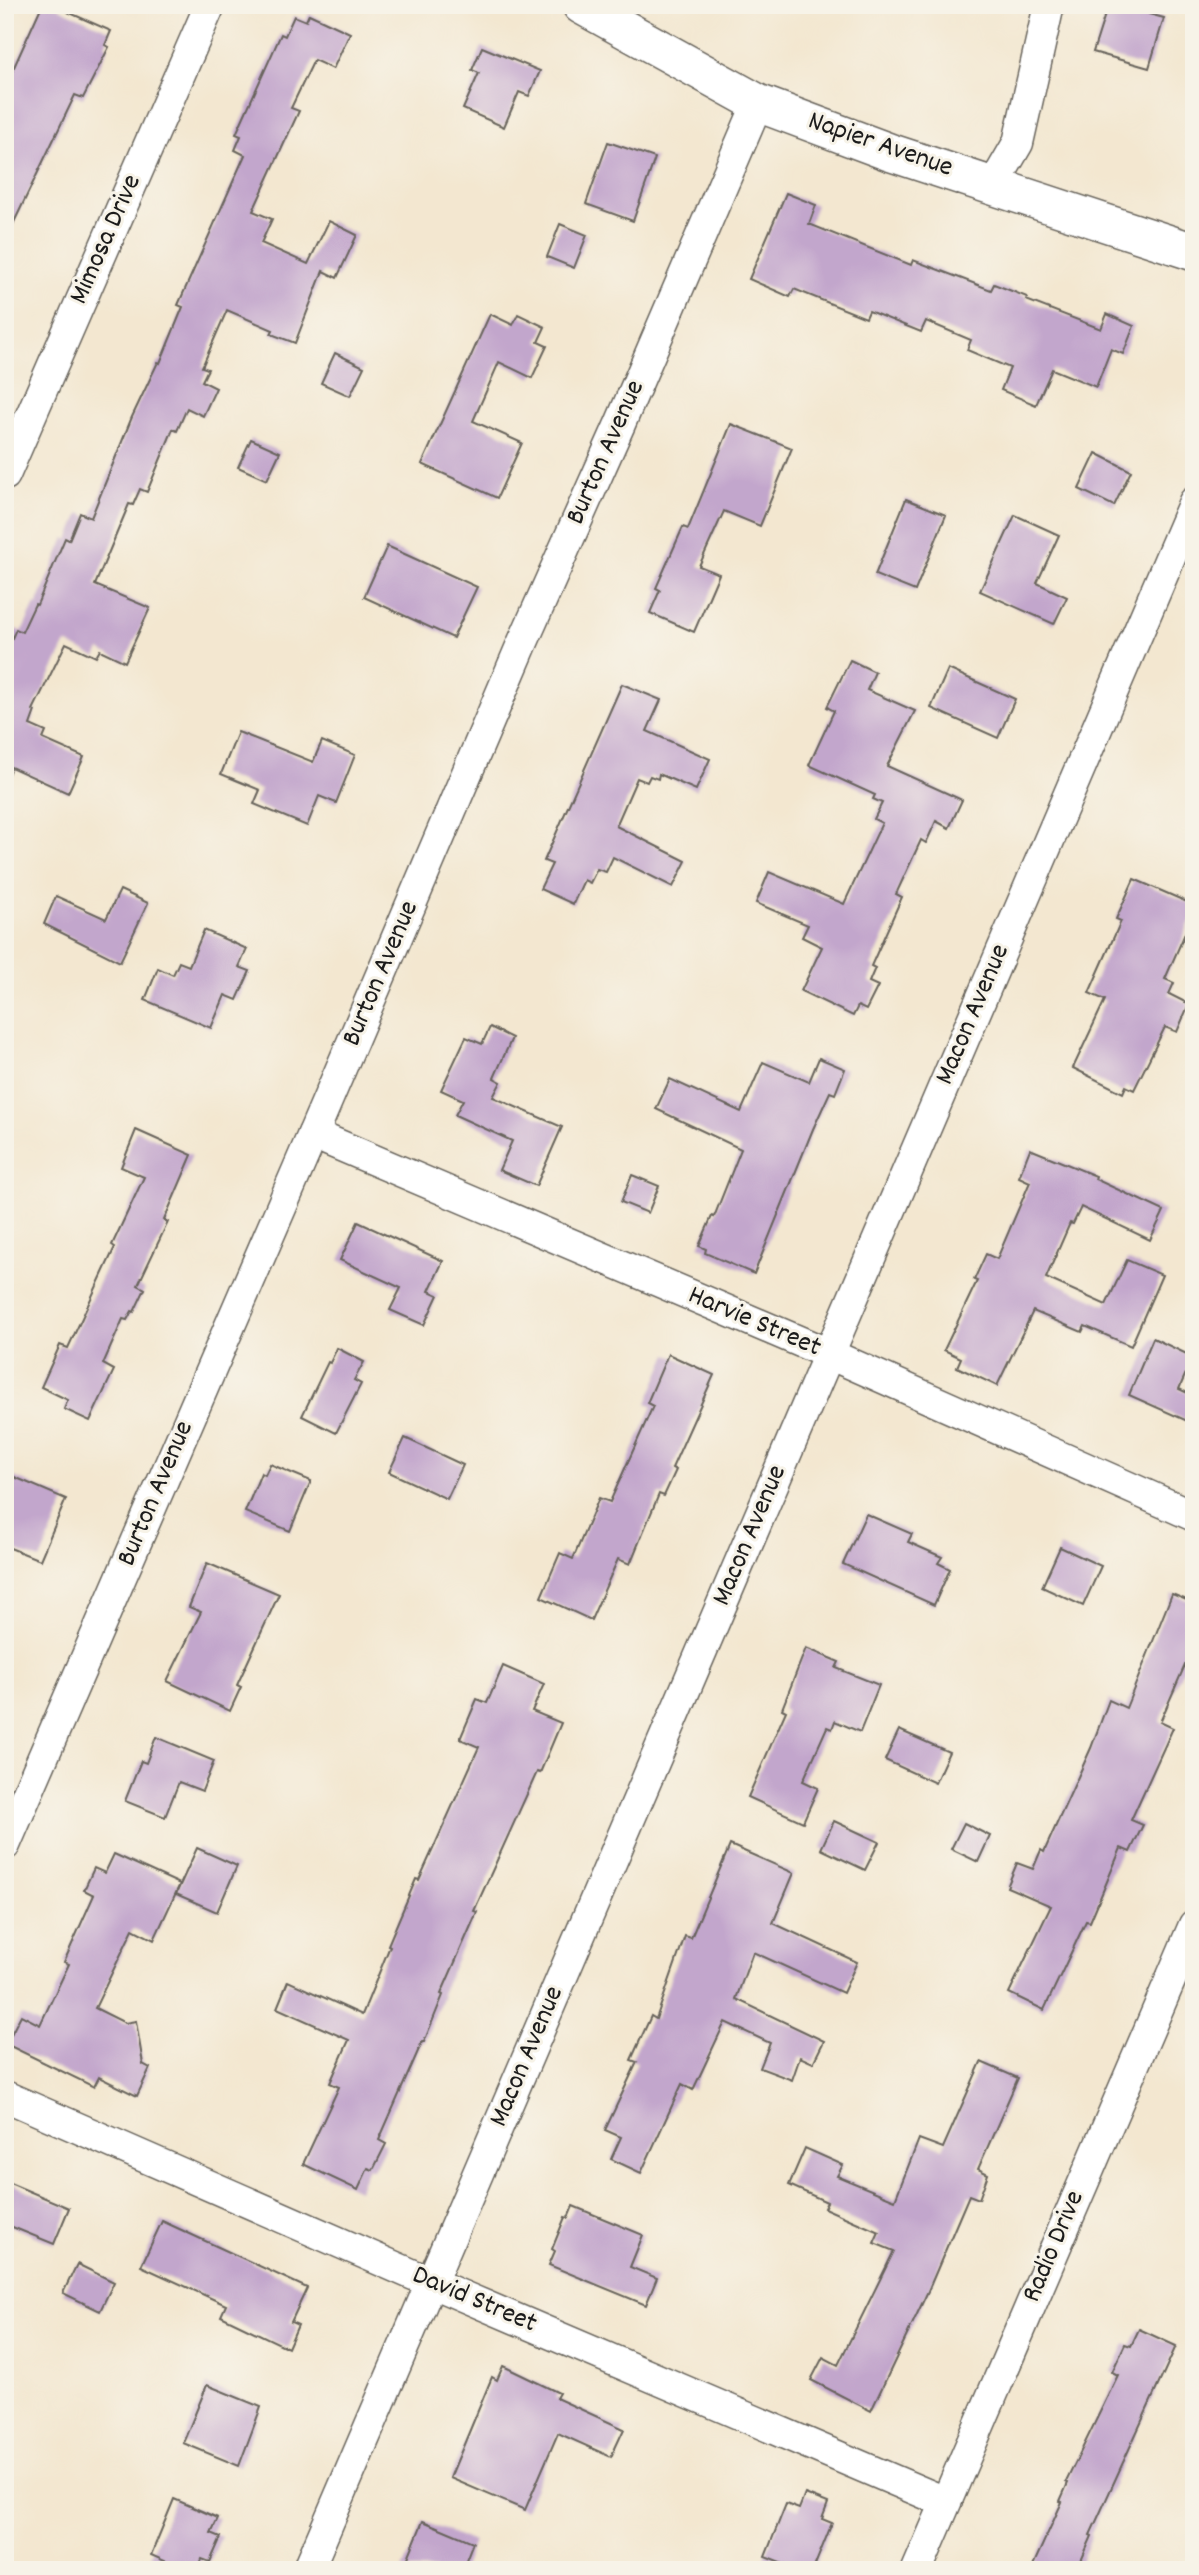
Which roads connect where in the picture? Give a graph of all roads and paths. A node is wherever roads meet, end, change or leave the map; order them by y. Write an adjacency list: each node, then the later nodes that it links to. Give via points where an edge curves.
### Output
1 (210, 5): 7 (street, Mimosa Drive)
2 (581, 5): 4 (street, Napier Avenue)
3 (1049, 5): 5 (street, via 1018,144)
4 (758, 103): 5 (street, Napier Avenue); 9 (street, Burton Avenue)
5 (993, 186): 6 (street, Napier Avenue)
6 (1194, 252)
7 (5, 474)
8 (1194, 502): 10 (street, Macon Avenue)
9 (313, 1134): 10 (street, Harvie Street); 12 (street, Burton Avenue)
10 (828, 1354): 11 (street, Harvie Street); 15 (street, Macon Avenue)
11 (1194, 1516)
12 (5, 1845)
13 (1194, 1925): 16 (street, Radio Drive)
14 (5, 2096): 15 (street, David Street)
15 (432, 2283): 16 (street, David Street); 17 (street, Macon Avenue)
16 (945, 2502): 18 (street, Radio Drive)
17 (308, 2570)
18 (917, 2570)

